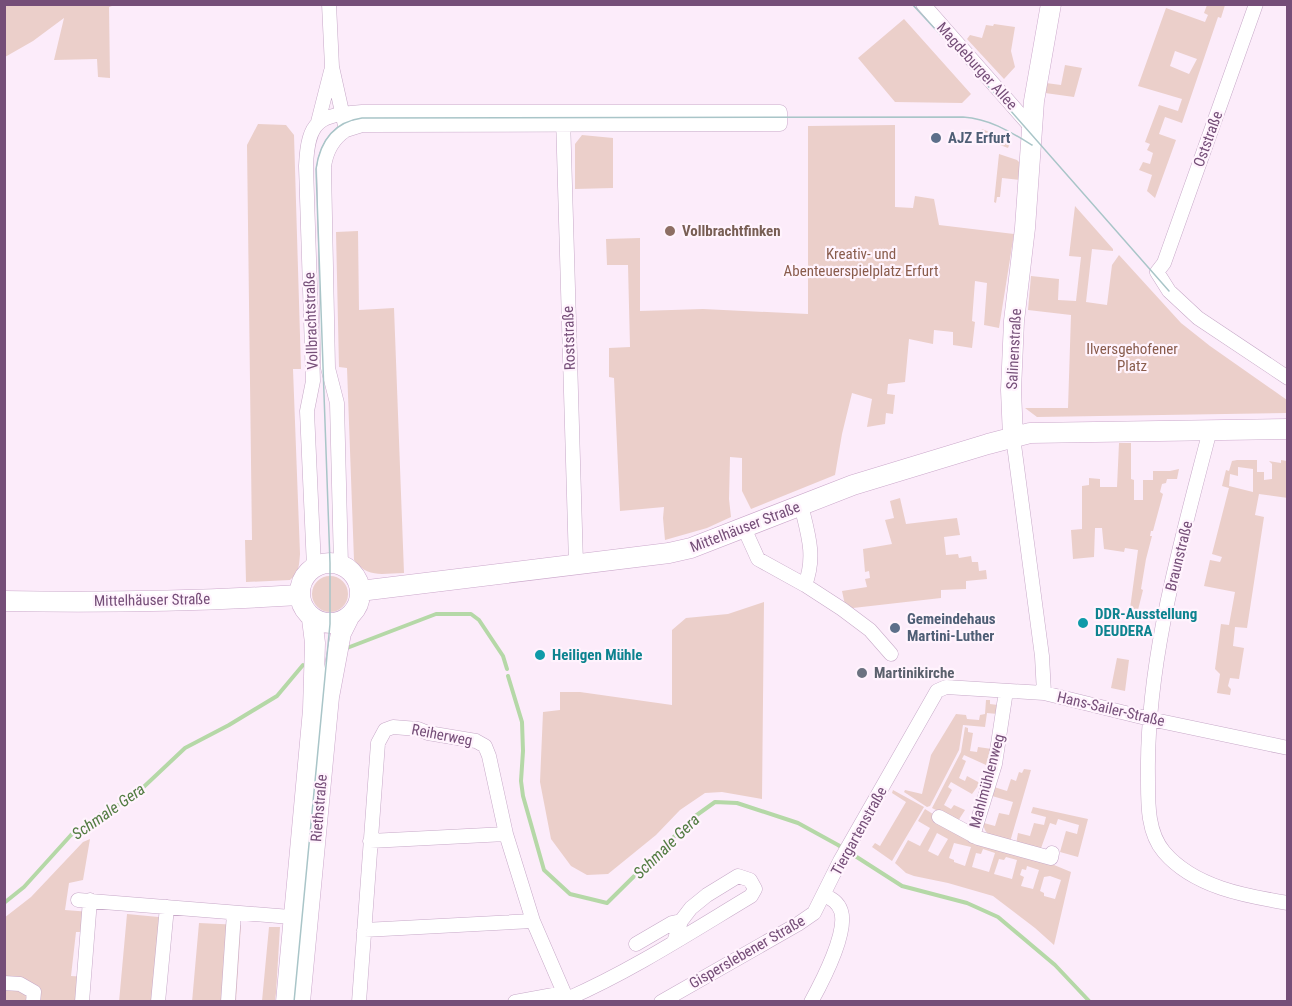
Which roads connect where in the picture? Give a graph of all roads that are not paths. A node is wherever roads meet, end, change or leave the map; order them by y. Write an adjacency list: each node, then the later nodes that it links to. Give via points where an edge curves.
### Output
1 (329, 4): 5 (street)
2 (922, 4): 10 (street, Magdeburger Allee)
3 (1051, 4): 10 (main road, Salinenstraße)
4 (1256, 4): 11 (street, Oststraße, via 1164,263 1157,272 1168,291 1198,318)
5 (332, 67): 8 (street); 9 (street, Vollbrachtstraße)
6 (780, 112): 7 (street)
7 (563, 118): 8 (street, via 362,125); 8 (street, via 362,112); 17 (street, Roststraße)
8 (344, 120): 9 (street, via 328,116); 18 (street, Vollbrachtstraße, via 324,167 328,368 337,404)
9 (318, 122): 19 (street, Vollbrachtstraße, via 311,135 306,166 313,381 307,411)
10 (1032, 128): 14 (main road, Salinenstraße, via 1014,321)
11 (1287, 378)
12 (1287, 429): 13 (main road)
13 (1210, 430): 14 (main road, via 1082,431); 30 (street, Braunstraße, via 1164,618)
14 (1013, 437): 15 (main road, Mittelhäuser Straße, via 890,473); 29 (street, Salinenstraße)
15 (801, 505): 16 (main road, Mittelhäuser Straße); 20 (street, via 811,548 811,569)
16 (744, 528): 17 (main road, Mittelhäuser Straße, via 669,553); 20 (street, via 758,559)
17 (576, 564): 21 (main road, Mittelhäuser Straße)
18 (341, 565): 19 (main road, via 324,563); 21 (main road, via 354,575)
19 (314, 567): 22 (main road, via 303,579)
20 (805, 585): 26 (street, via 870,630)
21 (360, 591): 25 (main road, via 356,610)
22 (299, 595): 23 (main road, Mittelhäuser Straße); 24 (main road)
23 (4, 601)
24 (312, 619): 25 (main road); 41 (main road, Riethstraße, via 313,710)
25 (345, 625): 41 (main road, Riethstraße, via 329,697)
26 (891, 654)
27 (1006, 691): 28 (street, Hans-Sailer-Straße, via 946,687); 29 (street, Hans-Sailer-Straße); 34 (street, Mahlmühlenweg, via 995,764)
28 (934, 692): 37 (street, Tiergartenstraße)
29 (1044, 693): 30 (street, Hans-Sailer-Straße)
30 (1150, 719): 31 (street, Hans-Sailer-Straße); 38 (street, Braunstraße, via 1148,805 1163,850 1202,880)
31 (1287, 748)
32 (939, 818): 34 (street, Mahlmühlenweg)
33 (506, 834): 35 (street); 35 (street, Reiherweg, via 485,746 418,729 393,727 385,730 378,743); 42 (street, Reiherweg)
34 (973, 836): 36 (street, Mahlmühlenweg, via 1051,858)
35 (370, 841): 44 (street, Reiherweg)
36 (1052, 853)
37 (824, 895): 57 (street, Gisperslebener Straße, via 814,913 798,924); 58 (street, via 837,903 842,913 840,934)
38 (1287, 903)
39 (167, 908): 40 (street); 50 (street, via 84,900); 51 (street)
40 (234, 913): 41 (street); 52 (street)
41 (301, 918): 53 (main road, Riethstraße); 54 (main road, Riethstraße)
42 (533, 921): 44 (street); 48 (street, Reiherweg)
43 (681, 921): 45 (street); 45 (street, via 707,895 738,876 750,880 755,889 751,896); 46 (street)
44 (364, 930): 55 (street, Reiherweg)
45 (674, 942): 48 (street)
46 (636, 944)
47 (4, 983): 49 (street, via 28,987 34,992)
48 (566, 998): 56 (street)
49 (33, 1002)
50 (82, 1002)
51 (158, 1002)
52 (228, 1002)
53 (286, 1002)
54 (300, 1002)
55 (358, 1002)
56 (515, 1002)
57 (661, 1002)
58 (812, 1002)

